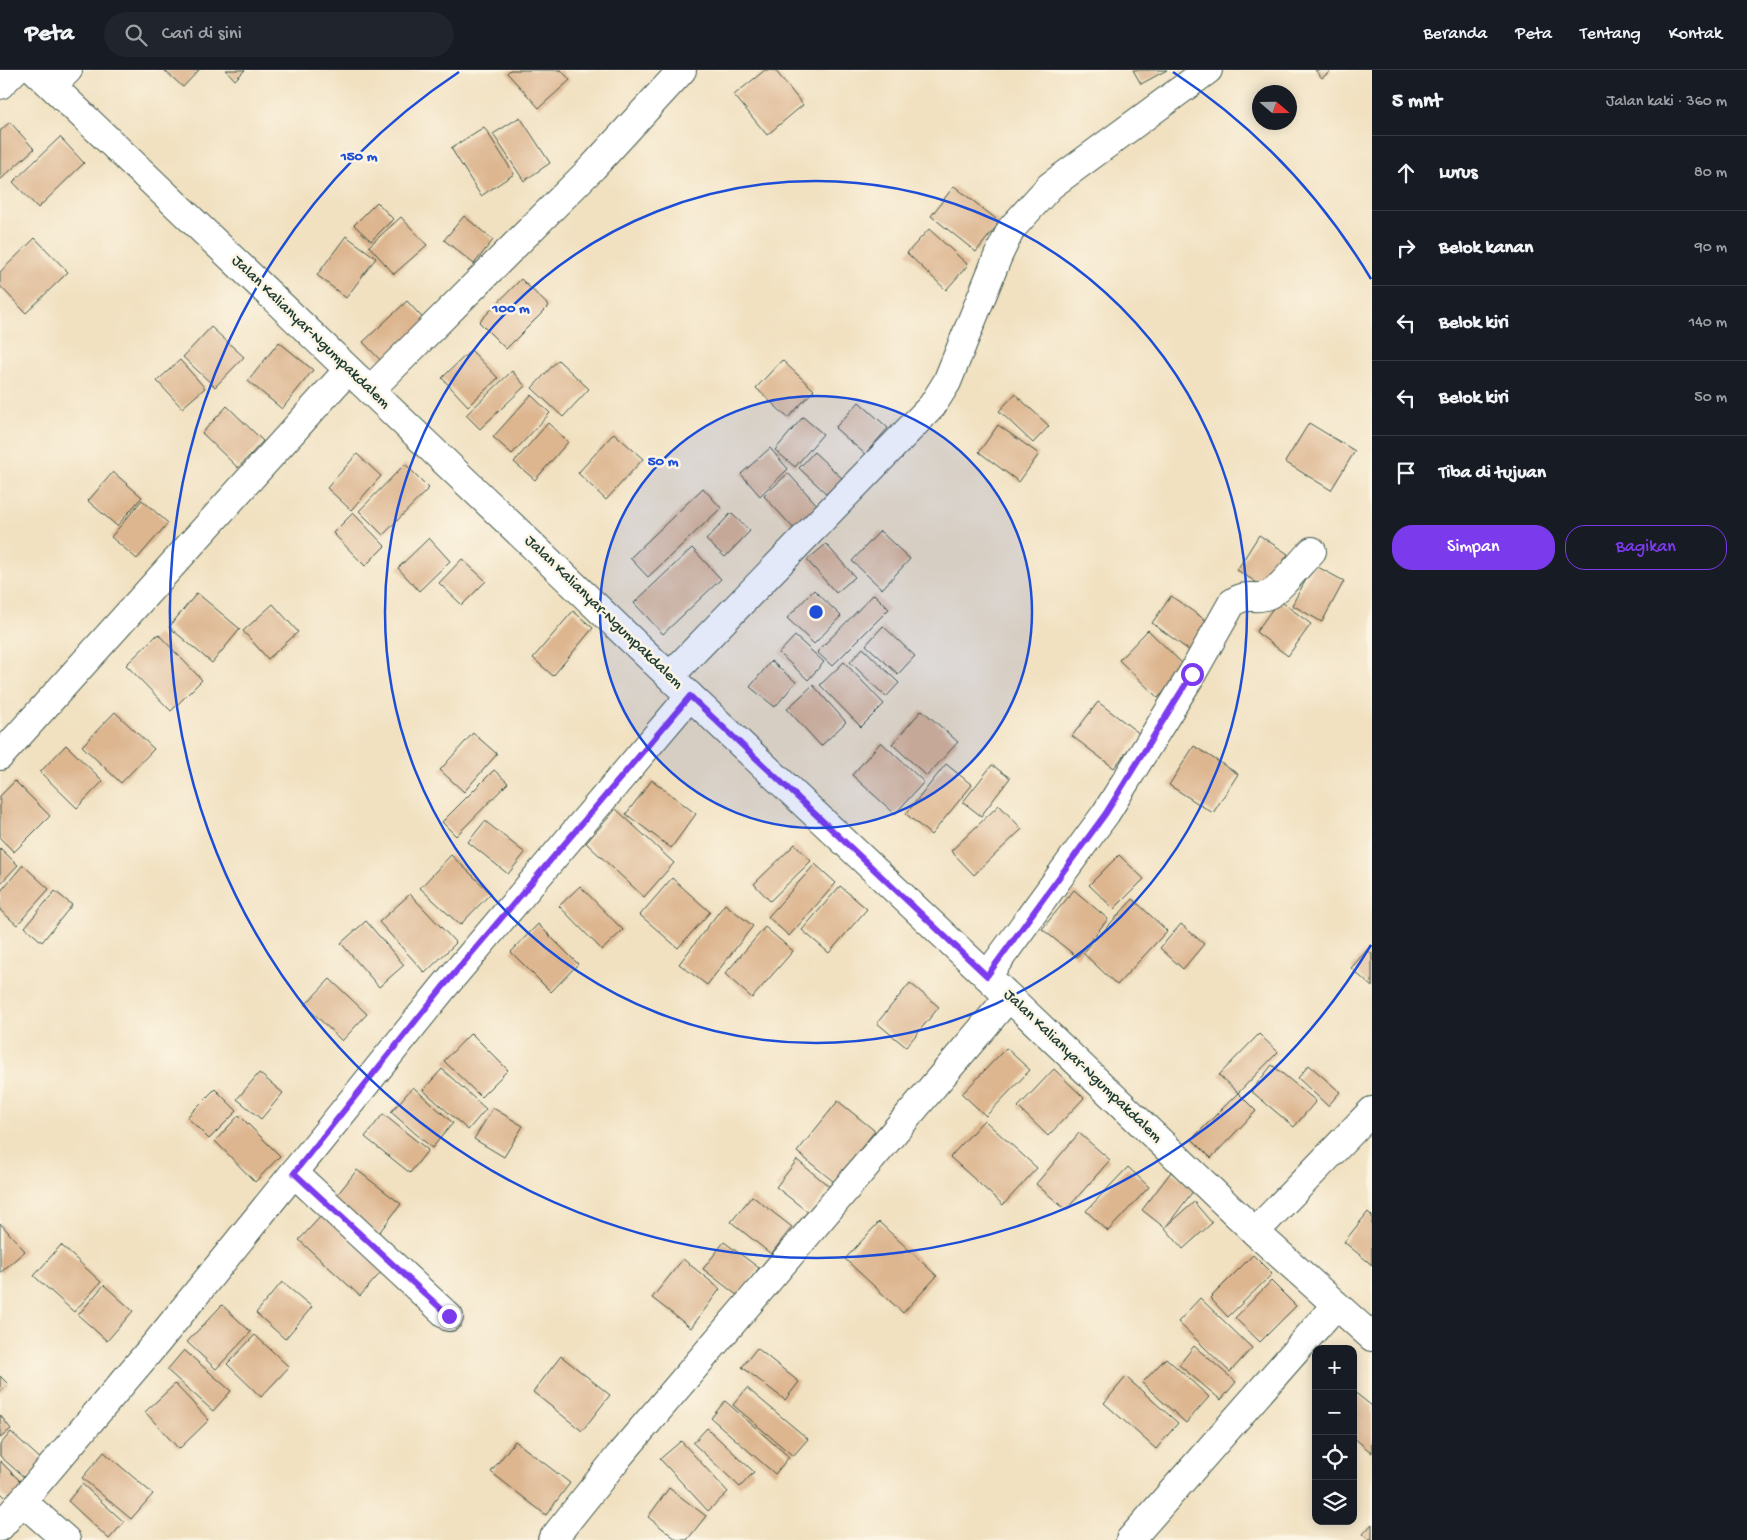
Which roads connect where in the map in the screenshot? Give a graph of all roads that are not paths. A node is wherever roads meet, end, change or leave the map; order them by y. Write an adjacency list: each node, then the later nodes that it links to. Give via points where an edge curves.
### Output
1 (15, 70): 5 (street)
2 (682, 70): 7 (street, via 593,166)
3 (1208, 70): 9 (street, via 1050,186 1011,229 947,382 932,406)
4 (51, 75): 6 (street, Jalan Kalianyar-Ngumpakdalem)
5 (0, 85)
6 (348, 370): 7 (street, Jalan Kalianyar-Ngumpakdalem); 11 (street)
7 (370, 390): 9 (street, Jalan Kalianyar-Ngumpakdalem)
8 (1312, 551): 12 (street, via 1271,594 1260,598 1240,597 1232,603 1106,813)
9 (670, 676): 10 (street, Jalan Kalianyar-Ngumpakdalem)
10 (690, 696): 12 (street, Jalan Kalianyar-Ngumpakdalem); 15 (street, via 442,988)
11 (0, 756)
12 (987, 976): 13 (street, Jalan Kalianyar-Ngumpakdalem)
13 (1008, 997): 16 (street, Jalan Kalianyar-Ngumpakdalem); 23 (street, via 619,1456)
14 (1372, 1111): 16 (street)
15 (294, 1173): 18 (street); 20 (street, via 158,1341)
16 (1254, 1232): 17 (street, Jalan Kalianyar-Ngumpakdalem)
17 (1336, 1305): 19 (street, Jalan Kalianyar-Ngumpakdalem); 24 (street)
18 (449, 1316)
19 (1372, 1337)
20 (22, 1501): 21 (street); 22 (street)
21 (0, 1527)
22 (66, 1540)
23 (552, 1540)
24 (1130, 1540)

